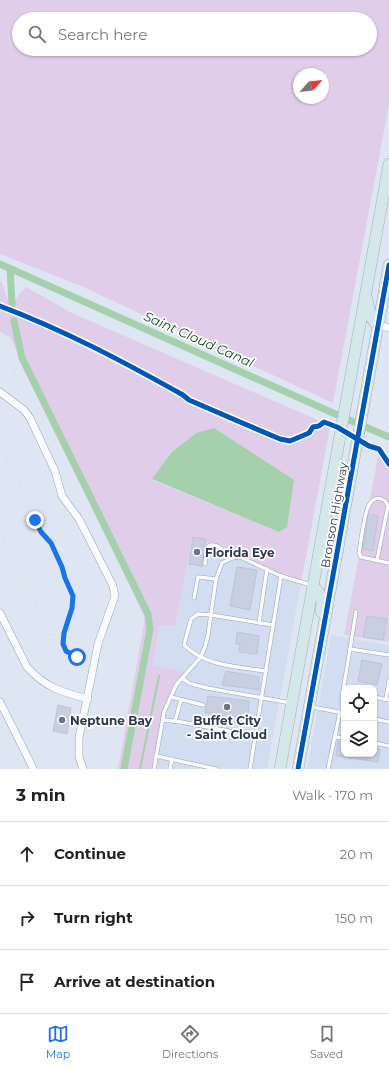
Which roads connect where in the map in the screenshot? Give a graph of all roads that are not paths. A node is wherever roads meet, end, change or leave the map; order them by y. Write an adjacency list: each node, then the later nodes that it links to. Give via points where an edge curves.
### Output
1 (389, 164): 3 (highway, Bronson Highway)
2 (389, 265): 4 (highway, Bronson Highway)
3 (366, 291): 4 (highway, via 370,316 374,323); 13 (highway, Bronson Highway)
4 (384, 326): 23 (highway, Bronson Highway, via 364,402)
5 (0, 392): 31 (street, via 24,410 30,418 55,471 62,496 79,519 113,586 115,596 98,644)
6 (229, 559): 9 (lane, via 222,548 210,545 207,548); 10 (lane, via 240,557); 12 (lane, via 222,563)
7 (377, 560): 7 (lane, via 361,557 360,553 367,508 373,500 379,498 388,506); 8 (lane)
8 (389, 563)
9 (205, 564)
10 (267, 569): 11 (lane); 18 (lane)
11 (281, 576): 13 (lane); 19 (lane)
12 (216, 579): 14 (lane, via 198,577); 17 (lane)
13 (313, 586): 23 (highway, via 323,600 318,637); 35 (highway, Bronson Highway)
14 (194, 598)
15 (356, 612): 20 (lane)
16 (0, 613): 31 (street, via 27,667 33,673 47,685)
17 (211, 615): 18 (lane); 22 (lane, via 208,636); 22 (lane, via 198,614 191,619 184,645)
18 (259, 623): 19 (lane)
19 (273, 625): 24 (lane)
20 (350, 649): 21 (lane); 27 (lane)
21 (389, 655)
22 (200, 658): 24 (lane, via 225,665); 25 (lane)
23 (318, 662): 37 (highway, Bronson Highway)
24 (266, 671): 30 (lane)
25 (182, 678): 29 (lane); 30 (lane, via 189,683 207,688)
26 (389, 681): 32 (lane)
27 (344, 685)
28 (377, 697): 32 (lane)
29 (171, 698): 33 (lane); 41 (lane)
30 (262, 698): 35 (lane); 45 (lane)
31 (88, 699): 53 (street, via 79,738 79,757)
32 (388, 699)
33 (181, 700): 36 (lane); 43 (lane)
34 (0, 702): 38 (street)
35 (292, 703): 58 (highway, Bronson Highway)
36 (203, 705)
37 (310, 707): 39 (lane); 59 (highway, Bronson Highway)
38 (2, 713): 52 (street)
39 (341, 713)
40 (341, 716): 46 (lane)
41 (163, 720): 43 (lane); 50 (lane)
42 (377, 720): 44 (lane)
43 (175, 721): 45 (lane)
44 (389, 722)
45 (255, 736): 57 (lane)
46 (335, 737): 47 (lane); 60 (lane)
47 (341, 738)
48 (377, 744): 49 (lane)
49 (389, 746)
50 (156, 756): 51 (lane); 54 (lane)
51 (172, 760): 55 (lane); 56 (lane)
52 (33, 769)
53 (83, 769)
54 (154, 769)
55 (170, 769)
56 (216, 769)
57 (250, 769)
58 (280, 769)
59 (298, 769)
60 (328, 769)

